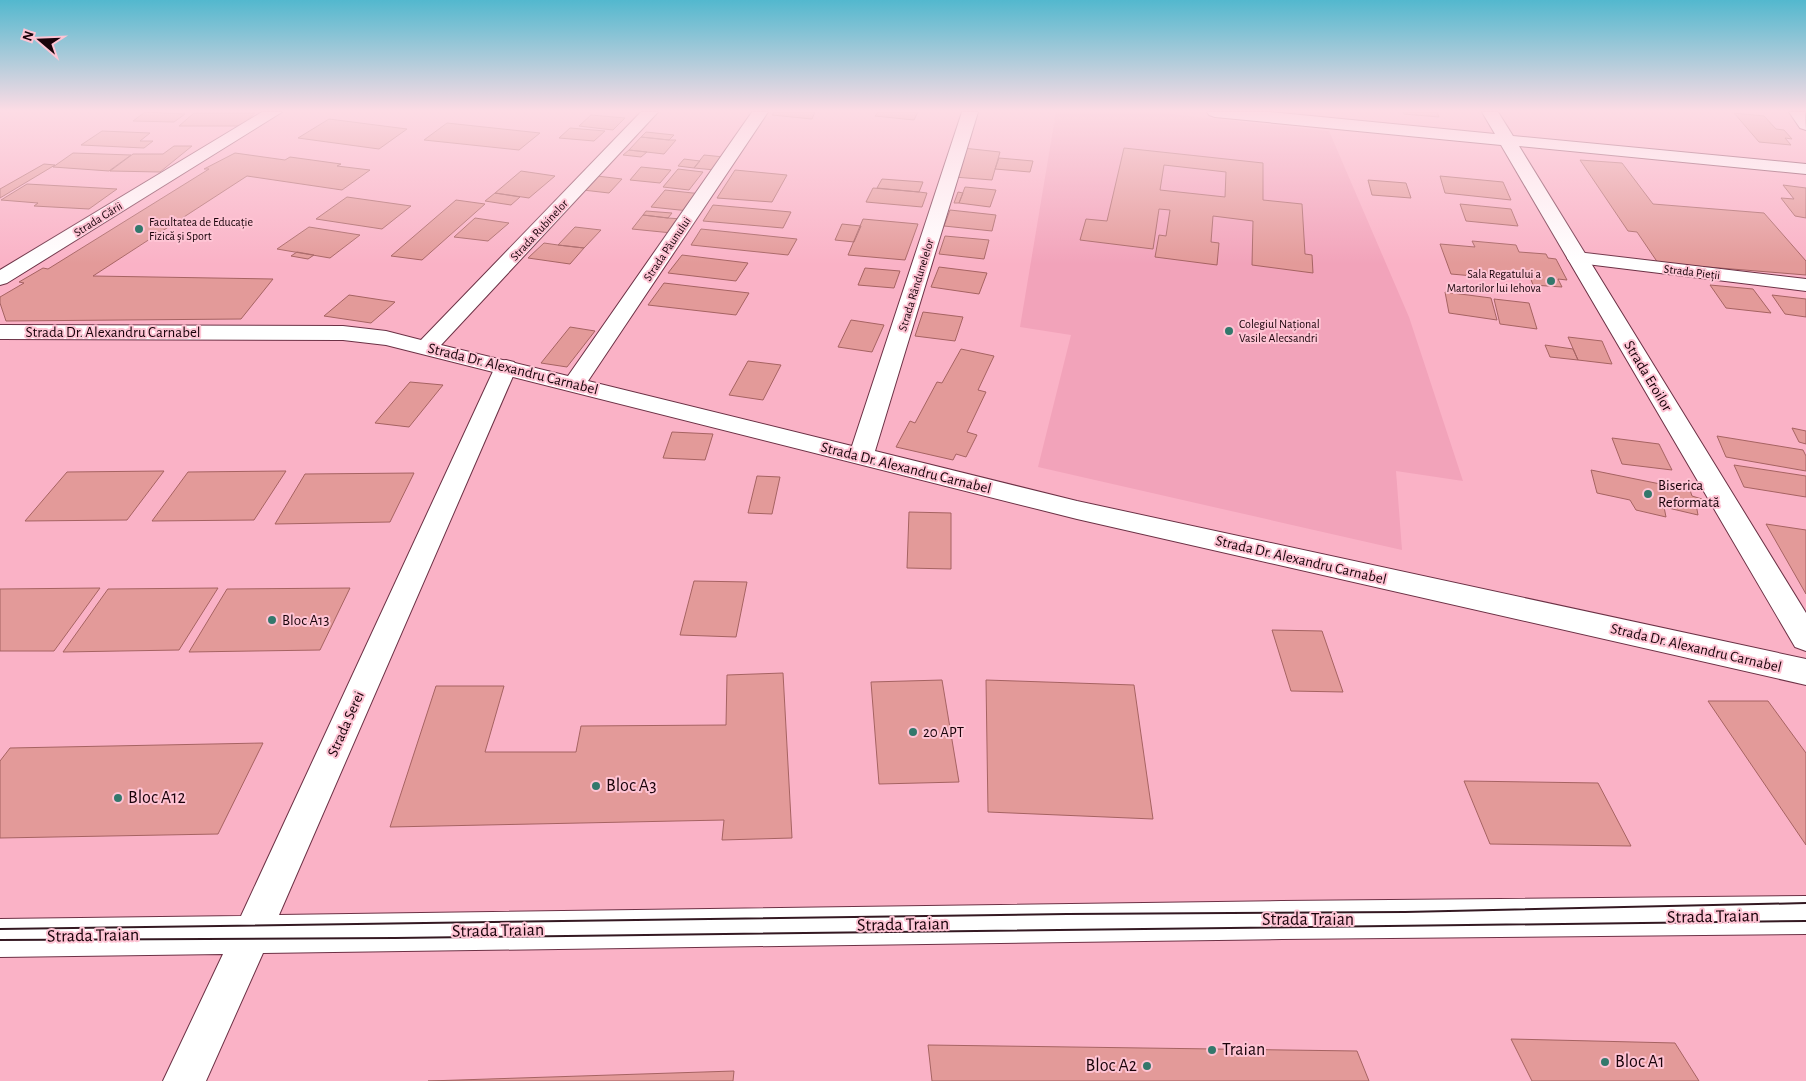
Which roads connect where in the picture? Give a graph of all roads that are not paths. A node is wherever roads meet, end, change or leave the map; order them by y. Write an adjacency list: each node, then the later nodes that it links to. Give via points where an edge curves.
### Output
1 (192, 162): 9 (street, Strada Gării)
2 (602, 162): 12 (street, Strada Rubinelor)
3 (726, 162): 14 (street, Strada Păunului)
4 (954, 162): 15 (street, Strada Rândunelelor)
5 (1520, 162): 8 (street, Strada Eroilor)
6 (1736, 162): 7 (street)
7 (1806, 169)
8 (1577, 258): 10 (street, Strada Pieții); 16 (street, Strada Eroilor)
9 (0, 280)
10 (1806, 285)
11 (0, 332): 12 (street, Strada Dr. Alexandru Carnabel, via 343,333)
12 (427, 347): 13 (street, Strada Dr. Alexandru Carnabel)
13 (506, 367): 14 (street, Strada Dr. Alexandru Carnabel); 19 (street, Strada Serei)
14 (574, 385): 15 (street, Strada Dr. Alexandru Carnabel)
15 (861, 458): 17 (street, Strada Dr. Alexandru Carnabel, via 1076,510)
16 (1806, 638)
17 (1806, 672)
18 (1806, 916): 19 (street, Strada Traian)
19 (252, 934): 20 (street, Strada Traian); 21 (street, Strada Serei)
20 (0, 938)
21 (184, 1081)

